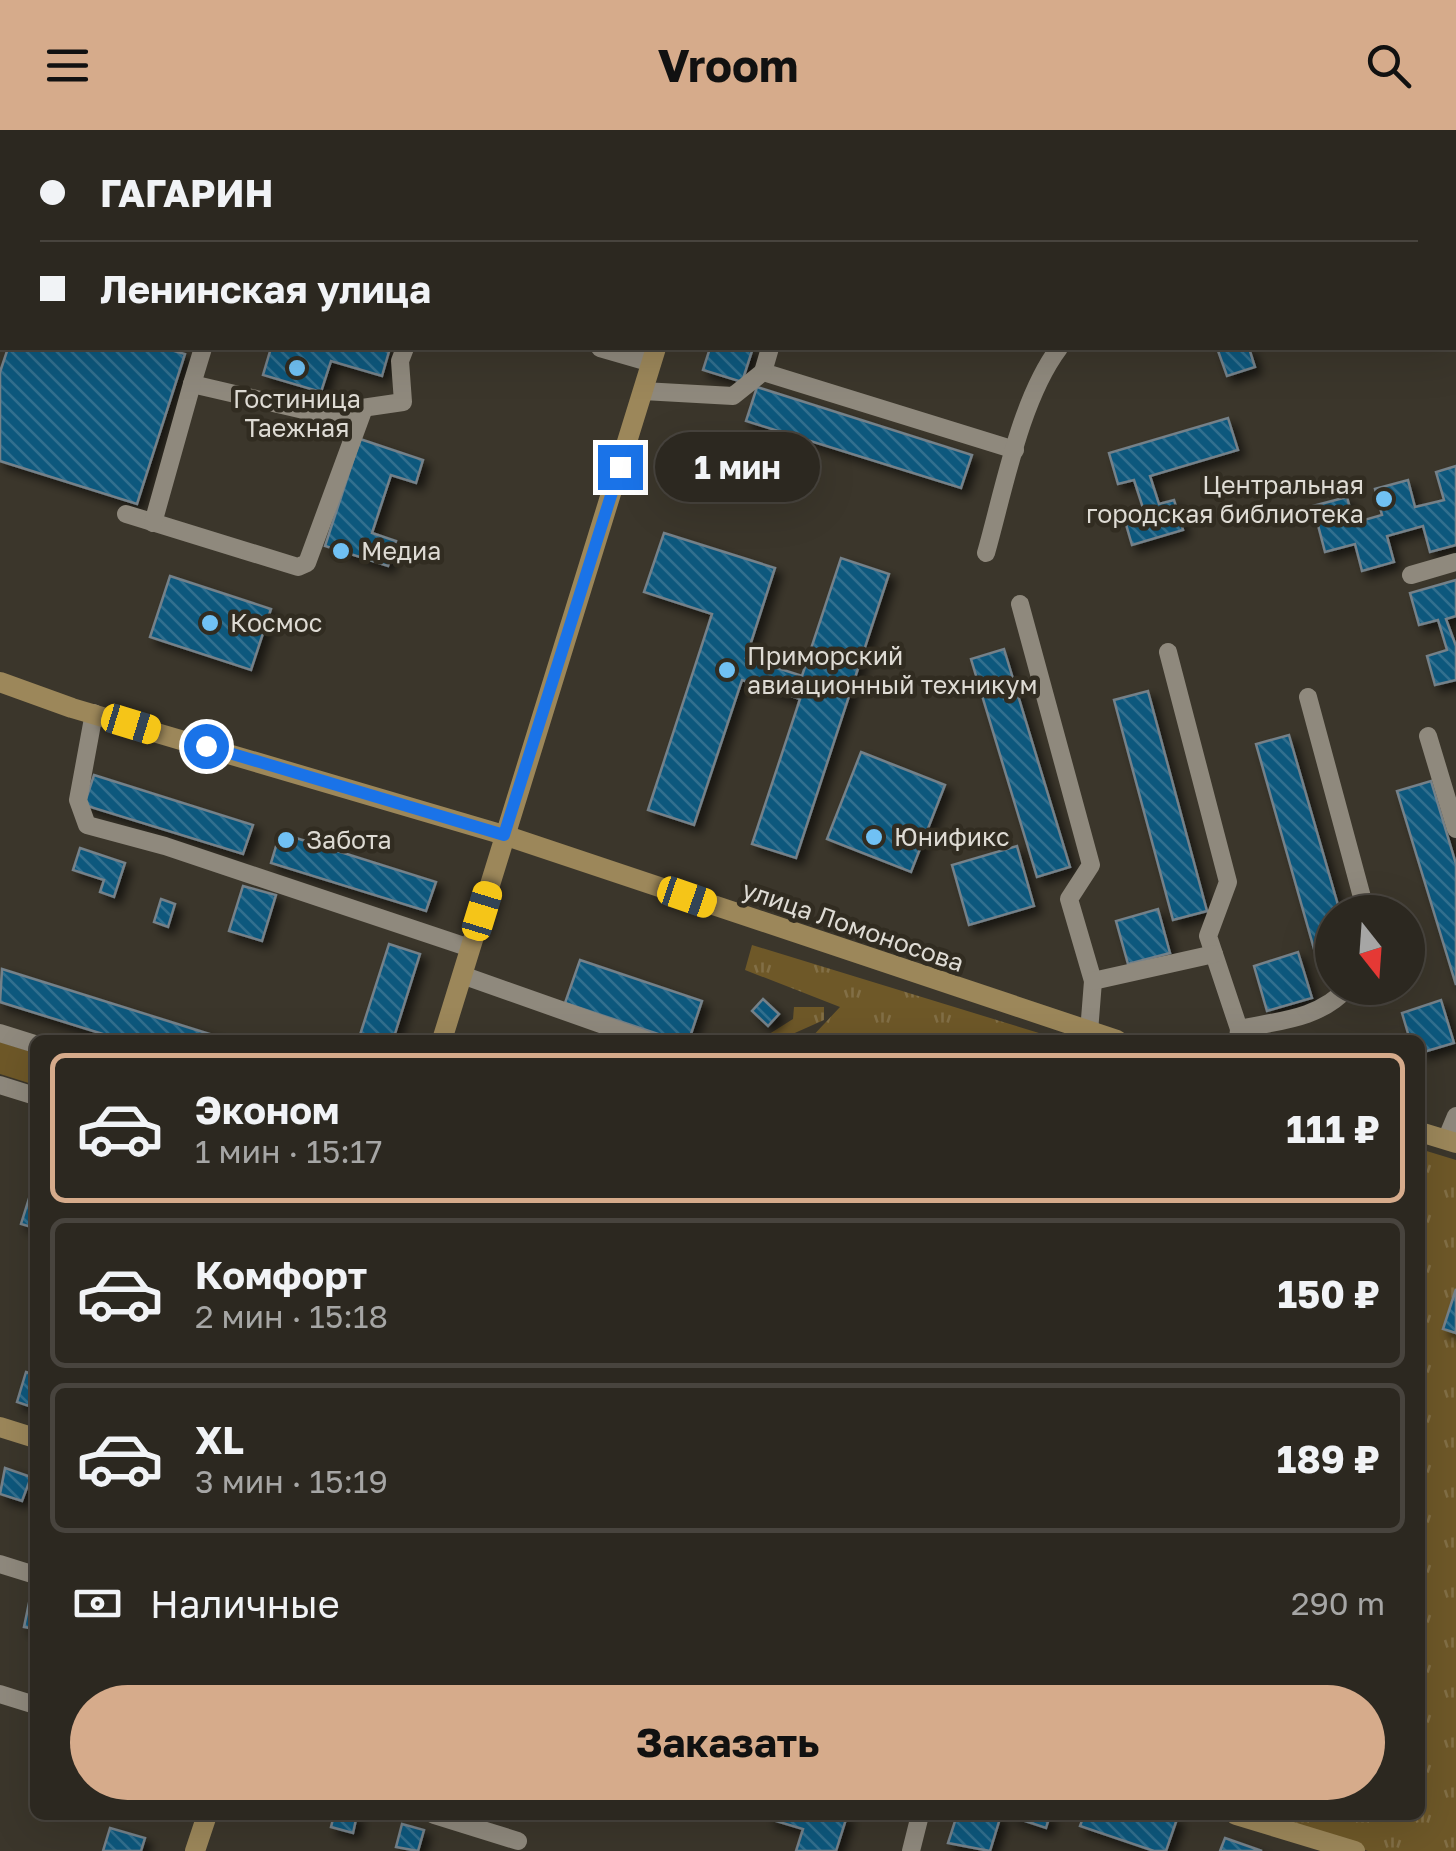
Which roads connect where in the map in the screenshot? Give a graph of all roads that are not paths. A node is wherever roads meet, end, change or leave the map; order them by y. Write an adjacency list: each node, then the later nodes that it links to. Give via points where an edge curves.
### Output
1 (202, 350): 8 (street)
2 (404, 350): 10 (street, via 403,402)
3 (615, 350): 6 (street)
4 (769, 350): 7 (street)
5 (1057, 350): 11 (street)
6 (654, 355): 9 (main road)
7 (763, 372): 9 (street, via 733,396); 11 (street)
8 (192, 384): 10 (street, via 321,414); 13 (street)
9 (643, 391): 24 (main road)
10 (363, 411): 13 (street, via 307,563 298,567)
11 (1015, 450): 14 (street)
12 (126, 514): 13 (street)
13 (153, 522)
14 (986, 553)
15 (1456, 562): 16 (street)
16 (1411, 575)
17 (1020, 604): 29 (street, via 1091,865 1069,899)
18 (1168, 652): 27 (street, via 1228,882 1208,936)
19 (0, 682): 21 (main road, улица Ломоносова)
20 (1308, 697): 25 (street)
21 (94, 713): 24 (main road, улица Ломоносова); 26 (street, via 78,800 87,825)
22 (1428, 736): 23 (street)
23 (1456, 829)
24 (504, 835): 26 (main road); 31 (main road, улица Ломоносова)
25 (1361, 895)
26 (470, 948): 28 (main road)
27 (1214, 954): 29 (street); 33 (street)
28 (462, 975): 34 (main road); 35 (street)
29 (1093, 981): 31 (street)
30 (1325, 1005): 33 (street)
31 (1089, 1032): 36 (main road, улица Ломоносова)
32 (0, 1034): 37 (street)
33 (1239, 1034)
34 (444, 1035)
35 (632, 1035)
36 (1099, 1035)
37 (30, 1043)
38 (0, 1086): 39 (street)
39 (30, 1095)
40 (1456, 1116): 42 (street)
41 (1425, 1134): 42 (main road)
42 (1451, 1142)
43 (0, 1427): 44 (main road)
44 (30, 1436)
45 (0, 1564): 46 (street)
46 (30, 1573)
47 (0, 1694): 48 (street)
48 (30, 1703)
49 (206, 1820): 54 (main road)
50 (450, 1820): 53 (street)
51 (919, 1820): 55 (street)
52 (1253, 1820): 56 (main road)
53 (518, 1841)
54 (195, 1851)
55 (911, 1851)
56 (1355, 1851)

